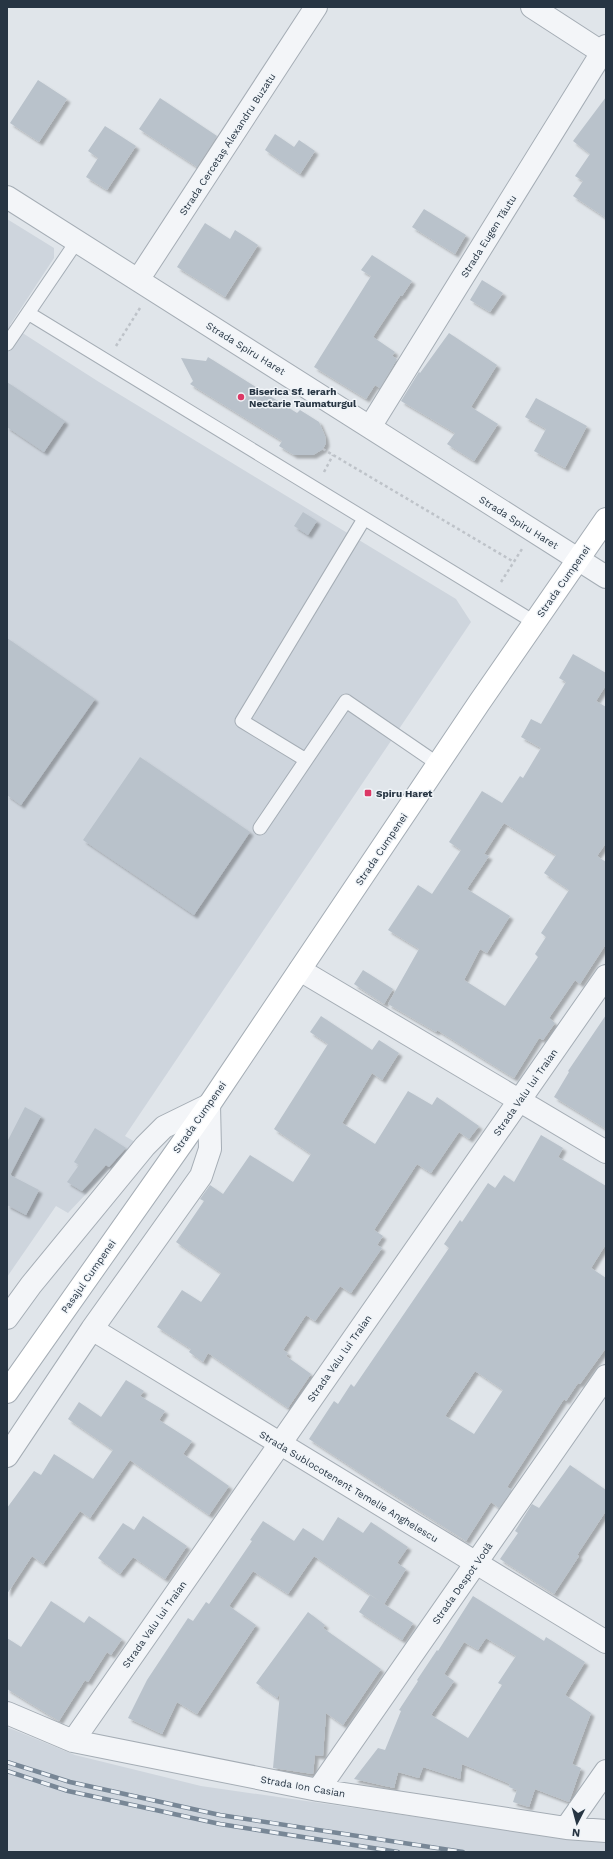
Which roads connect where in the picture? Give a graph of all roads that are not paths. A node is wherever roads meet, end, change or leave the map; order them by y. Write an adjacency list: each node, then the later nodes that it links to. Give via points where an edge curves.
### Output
1 (316, 7): 6 (street, Strada Cercetaș Alexandru Buzatu)
2 (532, 7): 3 (street)
3 (604, 51): 9 (street, Strada Eugen Tăutu)
4 (7, 197): 5 (street, Strada Spiru Haret)
5 (77, 241): 6 (street, Strada Spiru Haret); 7 (lane)
6 (145, 285): 9 (street, Strada Spiru Haret)
7 (28, 313): 8 (lane); 10 (lane)
8 (7, 344)
9 (370, 427): 12 (street, Strada Spiru Haret)
10 (364, 519): 14 (lane); 15 (lane, via 242,721)
11 (606, 519): 12 (main road, Strada Cumpenei)
12 (578, 559): 13 (street, Strada Spiru Haret); 14 (main road, Strada Cumpenei)
13 (606, 577)
14 (534, 622): 16 (main road, Strada Cumpenei)
15 (306, 760): 16 (lane, via 346,701); 17 (lane)
16 (438, 764): 18 (main road, Strada Cumpenei)
17 (260, 828)
18 (300, 970): 20 (street); 21 (main road, Strada Cumpenei)
19 (606, 976): 20 (street, Strada Valu lui Traian)
20 (519, 1100): 22 (street); 28 (street, Strada Valu lui Traian)
21 (209, 1105): 23 (main road, Strada Cumpenei); 24 (street, via 164,1127 145,1146); 25 (street, via 210,1149 201,1176)
22 (606, 1152)
23 (169, 1159): 27 (main road, Pasajul Cumpenei)
24 (7, 1318)
25 (92, 1329): 28 (street, Strada Sublocotenent Temelie Anghelescu); 29 (street)
26 (606, 1376): 30 (street, Strada Despot Vodă)
27 (7, 1392)
28 (280, 1444): 30 (street, Strada Sublocotenent Temelie Anghelescu); 33 (street, Strada Valu lui Traian)
29 (7, 1456)
30 (476, 1563): 31 (street, Strada Sublocotenent Temelie Anghelescu); 35 (street, Strada Despot Vodă)
31 (606, 1642)
32 (7, 1713): 33 (street, Strada Ion Casian)
33 (73, 1740): 35 (street, Strada Ion Casian)
34 (606, 1771): 36 (street)
35 (318, 1790): 36 (street, Strada Ion Casian)
36 (566, 1828): 37 (street, Strada Ion Casian)
37 (606, 1831)

